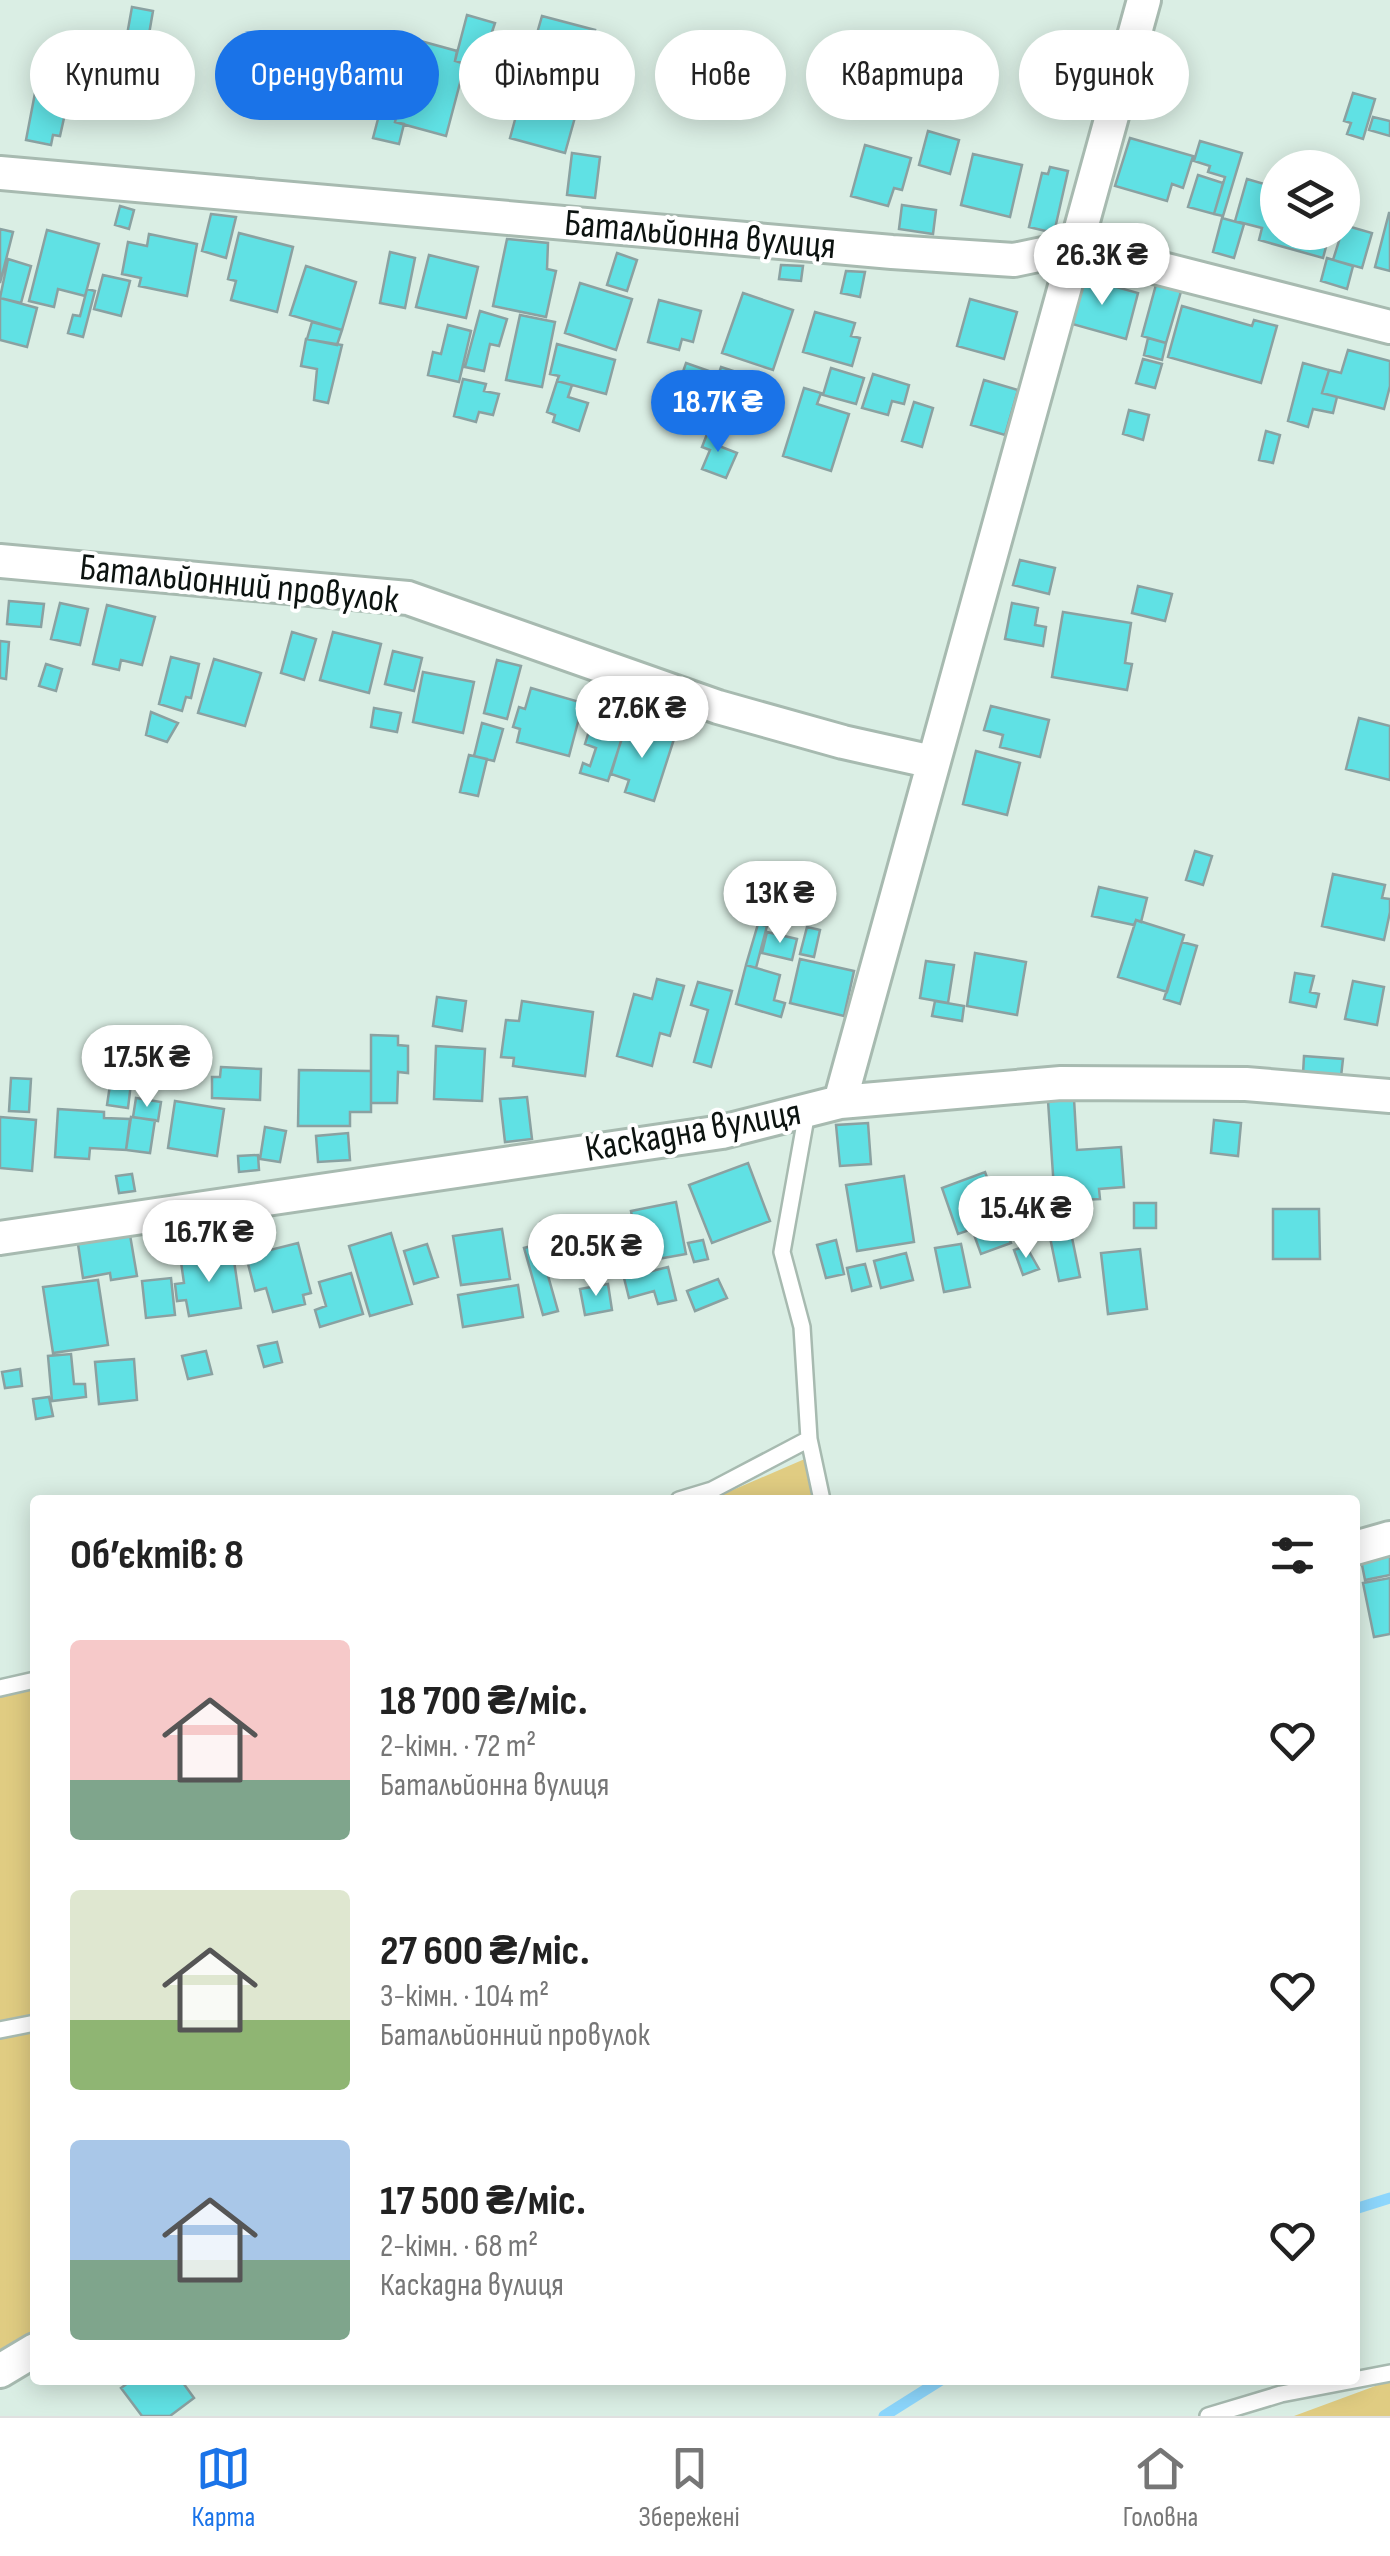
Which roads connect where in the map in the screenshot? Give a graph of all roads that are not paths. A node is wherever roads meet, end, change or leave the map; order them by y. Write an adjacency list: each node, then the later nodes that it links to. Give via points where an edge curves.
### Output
1 (1144, 0): 3 (street)
2 (0, 173): 3 (street, Батальйонна вулиця, via 892,252 1014,260)
3 (1076, 247): 4 (street, Батальйонна вулиця); 6 (street)
4 (1390, 327)
5 (0, 561): 6 (street, Батальйонний провулок, via 408,598 718,708)
6 (933, 762): 8 (street)
7 (1390, 1096): 8 (street, Каскадна вулиця, via 1246,1084 1061,1083)
8 (840, 1102): 9 (street, Каскадна вулиця)
9 (807, 1112): 10 (street, Каскадна вулиця, via 722,1132); 11 (lane, via 782,1252 802,1326)
10 (0, 1238)
11 (809, 1439): 12 (lane); 13 (lane)
12 (696, 1495)
13 (821, 1495)
14 (1390, 1538): 15 (street)
15 (1360, 1547)
16 (30, 1681): 17 (lane)
17 (0, 1688)
18 (30, 2024): 19 (lane)
19 (0, 2030)
20 (30, 2353): 21 (street)
21 (0, 2371)
22 (1390, 2373): 23 (lane)
23 (1360, 2379)
24 (1328, 2385): 25 (lane)
25 (1208, 2416)

